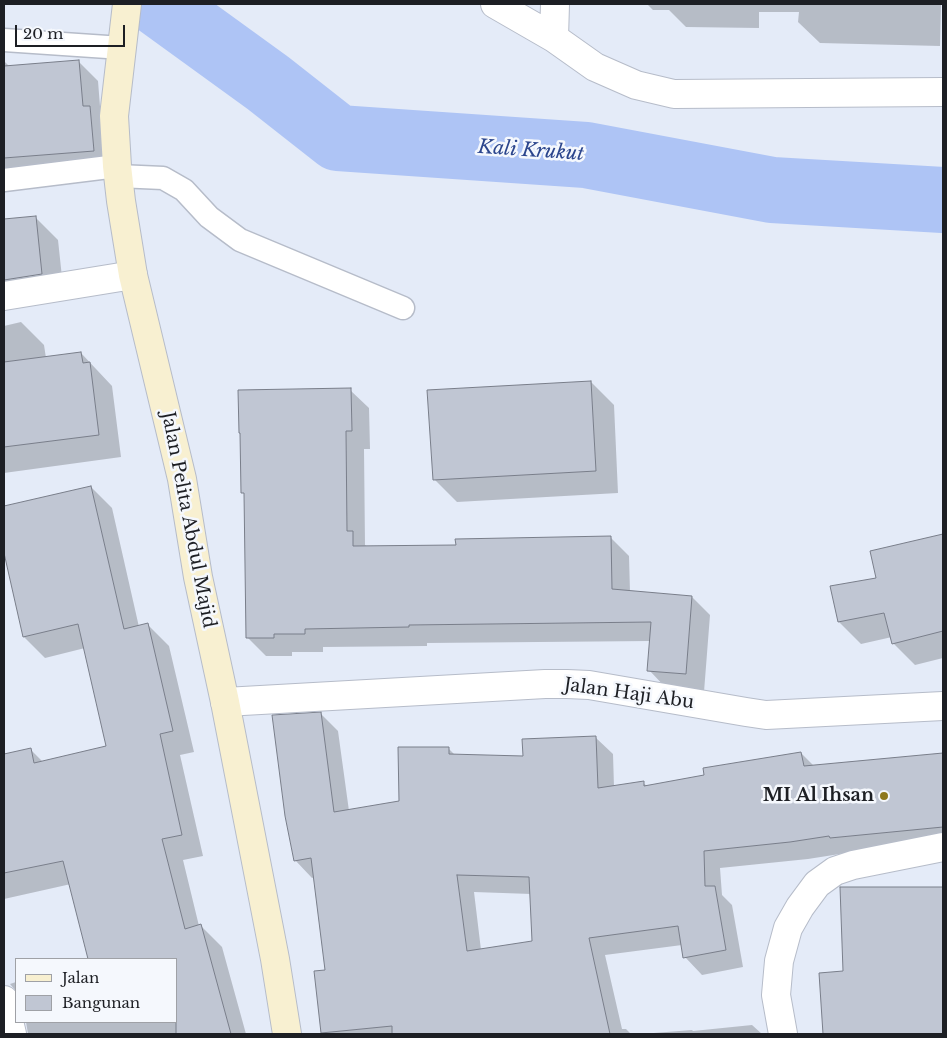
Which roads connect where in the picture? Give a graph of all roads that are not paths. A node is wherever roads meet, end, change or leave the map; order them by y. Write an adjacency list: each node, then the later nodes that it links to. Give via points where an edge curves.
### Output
1 (127, 4): 6 (street, Jalan Pelita Abdul Majid)
2 (496, 4): 4 (street)
3 (555, 4): 4 (street)
4 (554, 38): 7 (street, via 595,68 636,85 674,94)
5 (4, 40): 6 (lane)
6 (122, 40): 8 (street, Jalan Pelita Abdul Majid, via 114,116)
7 (943, 92)
8 (118, 171): 9 (lane); 10 (street, Jalan Pelita Abdul Majid); 12 (lane, via 163,178 184,190 209,217 240,240)
9 (4, 180)
10 (133, 275): 11 (street); 13 (street, Jalan Pelita Abdul Majid, via 182,479 198,577)
11 (4, 296)
12 (403, 308)
13 (225, 702): 14 (street, Jalan Haji Abu, via 568,684 766,714); 18 (street, Jalan Pelita Abdul Majid)
14 (943, 706)
15 (943, 847): 19 (street, via 853,865 835,871 817,884 788,928 779,961 776,995)
16 (4, 1000): 17 (street)
17 (12, 1034)
18 (288, 1034)
19 (783, 1034)

